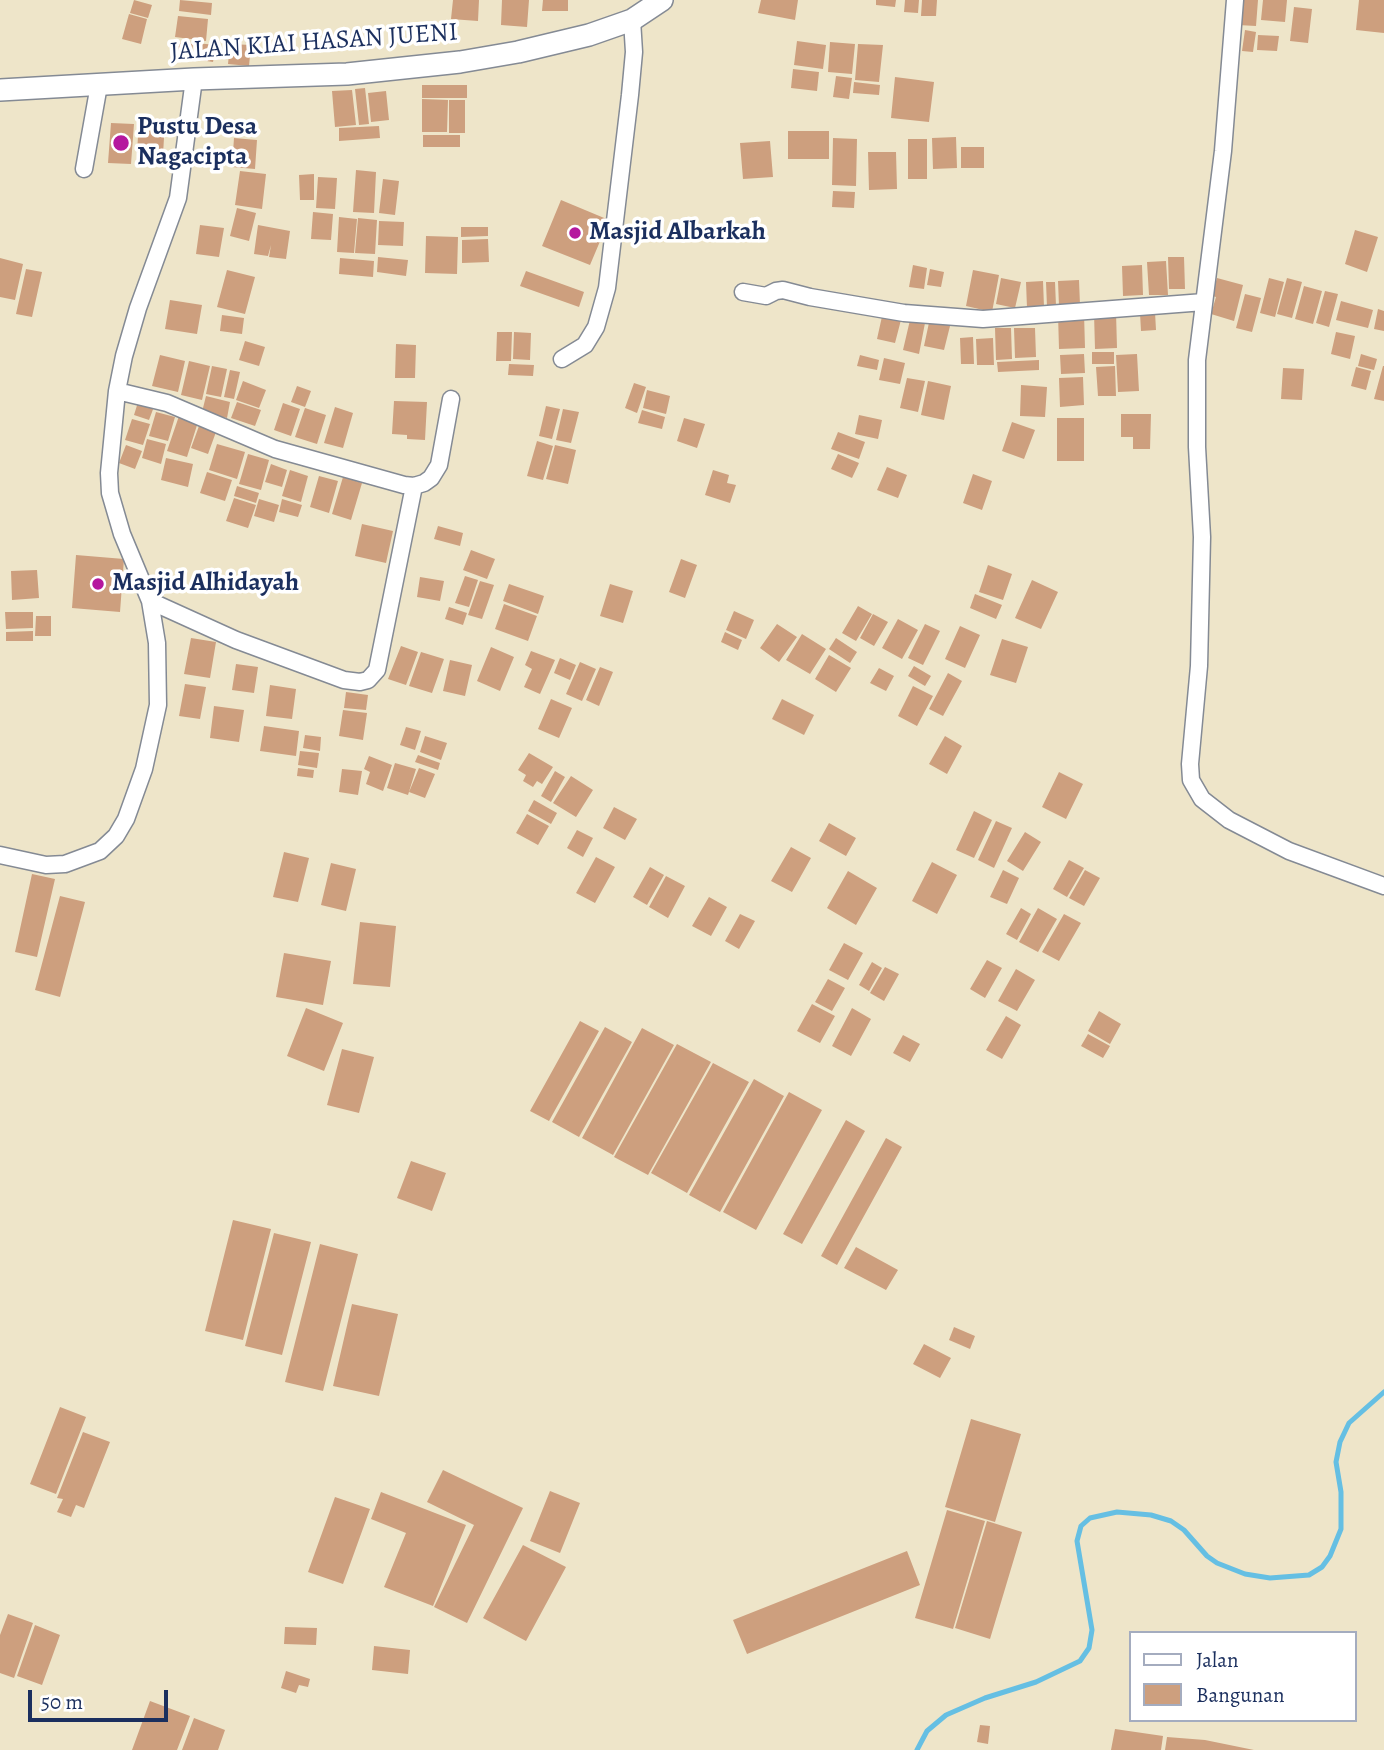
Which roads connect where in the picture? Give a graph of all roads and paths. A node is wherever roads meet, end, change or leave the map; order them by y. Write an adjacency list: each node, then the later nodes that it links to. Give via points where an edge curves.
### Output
1 (662, 0): 3 (street, JALAN KIAI HASAN JUENI)
2 (1234, 0): 9 (street, via 1226,129)
3 (632, 20): 4 (street, JALAN KIAI HASAN JUENI, via 552,45 460,62 347,74); 10 (street, via 634,52 607,288 596,327 585,345)
4 (194, 79): 5 (street, JALAN KIAI HASAN JUENI); 11 (street, via 178,198 138,308)
5 (99, 85): 6 (street, JALAN KIAI HASAN JUENI); 7 (street)
6 (0, 90)
7 (84, 169)
8 (743, 292): 9 (street, via 766,296 783,290 904,313 983,319)
9 (1203, 302): 16 (street, via 1197,360 1202,537 1199,666 1191,780 1202,799 1229,820 1289,850)
10 (562, 359)
11 (117, 391): 13 (street, via 167,403 275,449); 14 (street, via 110,493)
12 (451, 399): 13 (street, via 439,465 431,478)
13 (414, 486): 14 (street, via 377,670 368,680 344,680 236,640)
14 (150, 601): 15 (street, via 157,643 158,705 144,769 126,820 100,851 65,864 46,866)
15 (0, 855)
16 (1384, 886)

